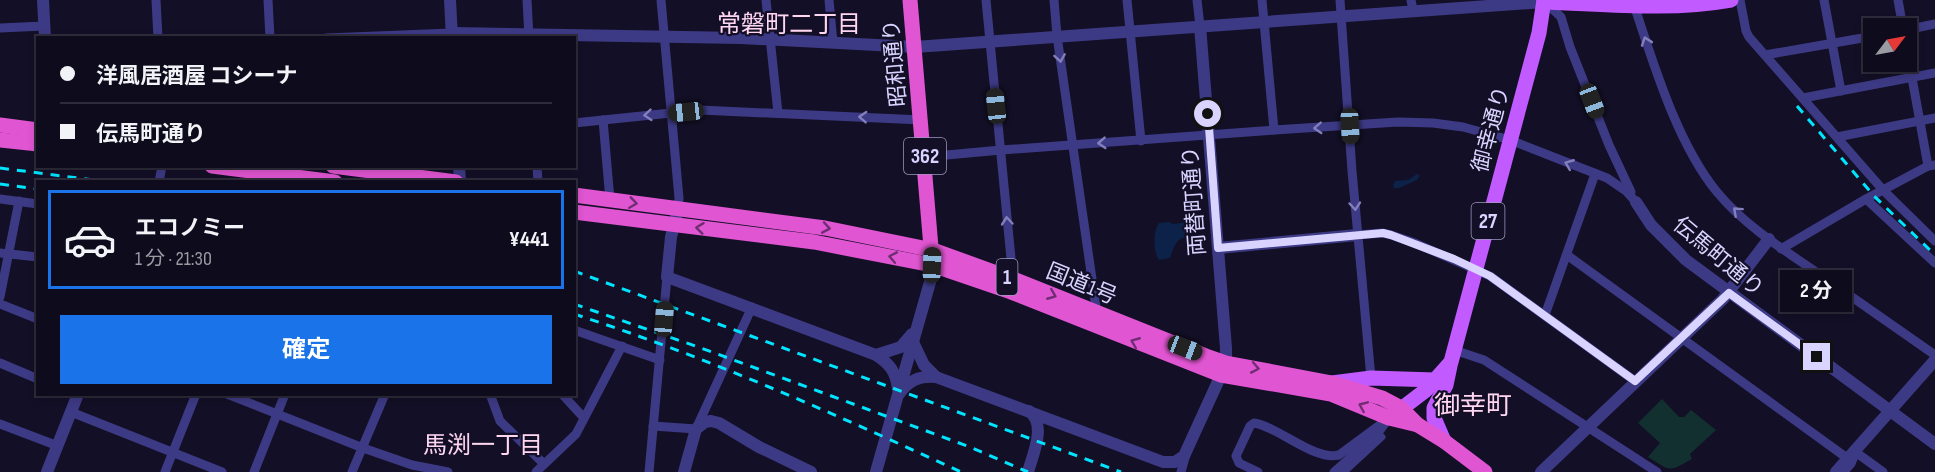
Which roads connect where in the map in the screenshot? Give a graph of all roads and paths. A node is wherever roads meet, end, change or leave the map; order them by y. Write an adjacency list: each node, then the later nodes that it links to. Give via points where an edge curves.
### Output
1 (43, 0): 31 (street)
2 (156, 0): 35 (street)
3 (268, 0): 36 (street)
4 (450, 0): 33 (street)
5 (527, 0): 34 (street)
6 (661, 0): 41 (street)
7 (766, 0): 43 (street)
8 (829, 0): 45 (street)
9 (910, 0): 47 (highway, 昭和通り / 362)
10 (986, 0): 44 (street)
11 (1054, 0): 40 (street)
12 (1127, 0): 32 (street)
13 (1197, 0): 28 (street, 両替町通り)
14 (1262, 0): 26 (street)
15 (1340, 0): 24 (street)
16 (1731, 0): 23 (main road, via 1680,6)
17 (1740, 0): 48 (street, via 1746,31)
18 (1824, 0): 46 (street)
19 (1898, 0): 25 (street)
20 (1544, 1): 21 (main road); 22 (street); 68 (main road, 御幸通り / 27); 86 (street, 伝馬町通り, via 1561,17 1612,154)
21 (1612, 2): 23 (main road)
22 (1412, 5): 24 (street)
23 (1634, 5): 91 (street, one-way to 23, via 1731,207 1694,155 1655,69)
24 (1342, 16): 26 (street); 62 (street)
25 (1902, 18)
26 (1264, 22): 28 (street); 64 (street)
27 (1935, 24): 29 (street)
28 (1200, 26): 32 (street); 65 (street, 両替町通り)
29 (1917, 27)
30 (0, 28): 31 (street)
31 (45, 32)
32 (1131, 32): 40 (street); 69 (street)
33 (452, 35): 34 (street); 37 (street)
34 (529, 35): 38 (street)
35 (158, 36)
36 (270, 36)
37 (402, 36)
38 (574, 36)
39 (576, 36): 41 (street)
40 (1057, 36): 44 (street); 71 (street, one-way to 71)
41 (665, 38): 43 (street); 55 (street)
42 (1863, 38): 46 (street)
43 (770, 41): 45 (street); 54 (street)
44 (989, 41): 47 (street); 72 (street)
45 (833, 43): 47 (street)
46 (1832, 43): 48 (street); 52 (street)
47 (915, 47): 58 (highway, 昭和通り / 362)
48 (1765, 55): 53 (street)
49 (1911, 72): 51 (street)
50 (1935, 73): 51 (street)
51 (1912, 77): 52 (street); 59 (street)
52 (1841, 91): 53 (street)
53 (1803, 98): 66 (street)
54 (778, 112): 55 (street); 58 (street, one-way to 54)
55 (671, 113): 57 (street, one-way to 57); 89 (street, via 679,198)
56 (1935, 118): 59 (street)
57 (603, 120): 60 (street); 84 (street)
58 (922, 120): 73 (highway, 昭和通り / 362)
59 (1920, 120): 66 (street); 74 (street)
60 (576, 123)
61 (0, 125): 63 (highway)
62 (1350, 126): 64 (street, one-way to 64); 68 (street, via 1445,123); 90 (street, one-way to 90)
63 (36, 130)
64 (1274, 130): 65 (street)
65 (1209, 136): 69 (street); 93 (street, 両替町通り)
66 (1837, 137): 80 (street)
67 (0, 140): 70 (highway)
68 (1510, 140): 77 (street, one-way to 68); 100 (main road, 御幸通り / 27)
69 (1142, 141): 71 (street, one-way to 71)
70 (36, 144)
71 (1073, 145): 72 (street); 107 (street)
72 (1001, 150): 73 (street); 102 (street, one-way to 72)
73 (925, 158): 98 (highway, 昭和通り / 362)
74 (1931, 165): 80 (street)
75 (227, 168): 78 (highway)
76 (354, 168): 79 (highway)
77 (1595, 174): 86 (street, via 1617,184); 96 (street)
78 (320, 180)
79 (441, 180)
80 (1883, 190): 83 (street); 92 (street)
81 (576, 195): 84 (highway, 国道1号 / 1)
82 (0, 199): 85 (street)
83 (1866, 199): 94 (street); 99 (street)
84 (610, 200): 89 (highway, 国道1号 / 1, one-way to 89)
85 (19, 201): 87 (street); 95 (street)
86 (1636, 202): 103 (street, 伝馬町通り, via 1674,250)
87 (36, 204)
88 (576, 212): 89 (highway, 国道1号 / 1)
89 (676, 217): 98 (highway, 国道1号 / 1); 101 (street)
90 (1358, 235): 93 (street); 100 (street, via 1391,235); 124 (street)
91 (1769, 239): 94 (street); 103 (street)
92 (1935, 241)
93 (1218, 248): 121 (street, 両替町通り, via 1226,348)
94 (1782, 249): 116 (street)
95 (4, 253): 97 (street); 104 (street)
96 (1568, 255): 108 (street); 112 (street)
97 (36, 257)
98 (932, 258): 102 (highway, 国道1号 / 1); 110 (street, via 930,282); 121 (highway, 国道1号 / 1, one-way to 98, via 1011,292)
99 (1935, 263)
100 (1475, 268): 108 (street); 117 (main road, 御幸通り / 27)
101 (667, 278): 106 (street); 118 (street)
102 (1012, 279): 107 (highway, 国道1号 / 1, one-way to 107)
103 (1729, 293): 112 (street); 136 (street, 伝馬町通り)
104 (0, 297)
105 (0, 304): 109 (street)
106 (752, 308): 115 (street); 146 (street)
107 (1097, 314): 121 (highway, 国道1号 / 1)
108 (1545, 315): 126 (street)
109 (36, 317)
110 (917, 326): 113 (street); 115 (street, via 901,347)
111 (576, 331): 114 (street)
112 (1680, 338): 126 (street); 155 (street)
113 (913, 342): 122 (street, via 924,365); 128 (street)
114 (622, 346): 118 (street); 141 (street)
115 (876, 355): 128 (street, via 896,376)
116 (1935, 355)
117 (1453, 356): 125 (main road, 御幸通り / 27); 145 (street, via 1484,360); 149 (main road, 27, via 1446,385 1434,408)
118 (660, 360): 144 (street)
119 (1935, 360): 136 (street)
120 (0, 363): 123 (street)
121 (1223, 369): 127 (highway, 国道1号 / 1, one-way to 127); 139 (highway, 国道1号 / 1, one-way to 121); 154 (street)
122 (936, 377): 128 (street, via 918,377); 137 (street)
123 (36, 378)
124 (1371, 378): 125 (main road); 127 (main road)
125 (1435, 380): 139 (main road, 御幸通り / 27)
126 (1635, 381): 145 (street)
127 (1332, 383): 139 (highway, 国道1号 / 1, via 1382,398)
128 (896, 395): 168 (street)
129 (77, 396): 138 (street)
130 (195, 396): 153 (street)
131 (232, 396): 140 (street)
132 (284, 396): 140 (street)
133 (384, 396): 152 (street)
134 (491, 396): 156 (street, via 500,421)
135 (564, 396): 141 (street)
136 (1891, 410): 150 (street, 伝馬町通り); 155 (street)
137 (1028, 411): 142 (street); 147 (street, via 1037,418)
138 (71, 412): 151 (street); 153 (street)
139 (1395, 413): 148 (street); 149 (highway, 国道1号 / 1)
140 (277, 414): 152 (street); 161 (street)
141 (584, 418): 156 (street, via 576,434)
142 (1057, 422): 147 (street); 154 (street, via 1163,462 1175,462)
143 (0, 424): 151 (street)
144 (653, 426): 146 (street); 165 (street)
145 (1587, 427): 175 (street); 176 (street)
146 (696, 429): 166 (street); 167 (street, via 705,422 718,423)
147 (1038, 430): 169 (street)
148 (1376, 434): 171 (street, via 1333,456 1254,423 1236,456 1239,463); 172 (street); 173 (street)
149 (1444, 441): 174 (highway, 国道1号 / 1)
150 (1935, 444)
151 (58, 446): 158 (street)
152 (363, 448): 157 (street); 162 (street)
153 (173, 452): 159 (street); 160 (street)
154 (1186, 454): 170 (street)
155 (1853, 454): 177 (street); 178 (street, via 1852,464); 179 (street)
156 (544, 464): 164 (street)
157 (433, 471): 163 (street)
158 (47, 472)
159 (165, 472)
160 (222, 472)
161 (254, 472)
162 (352, 472)
163 (448, 472)
164 (536, 472)
165 (649, 472)
166 (684, 472)
167 (811, 472)
168 (876, 472)
169 (1028, 472)
170 (1181, 472)
171 (1258, 472)
172 (1335, 472)
173 (1344, 472)
174 (1485, 472)
175 (1541, 472)
176 (1657, 472)
177 (1836, 472)
178 (1845, 472)
179 (1883, 472)

